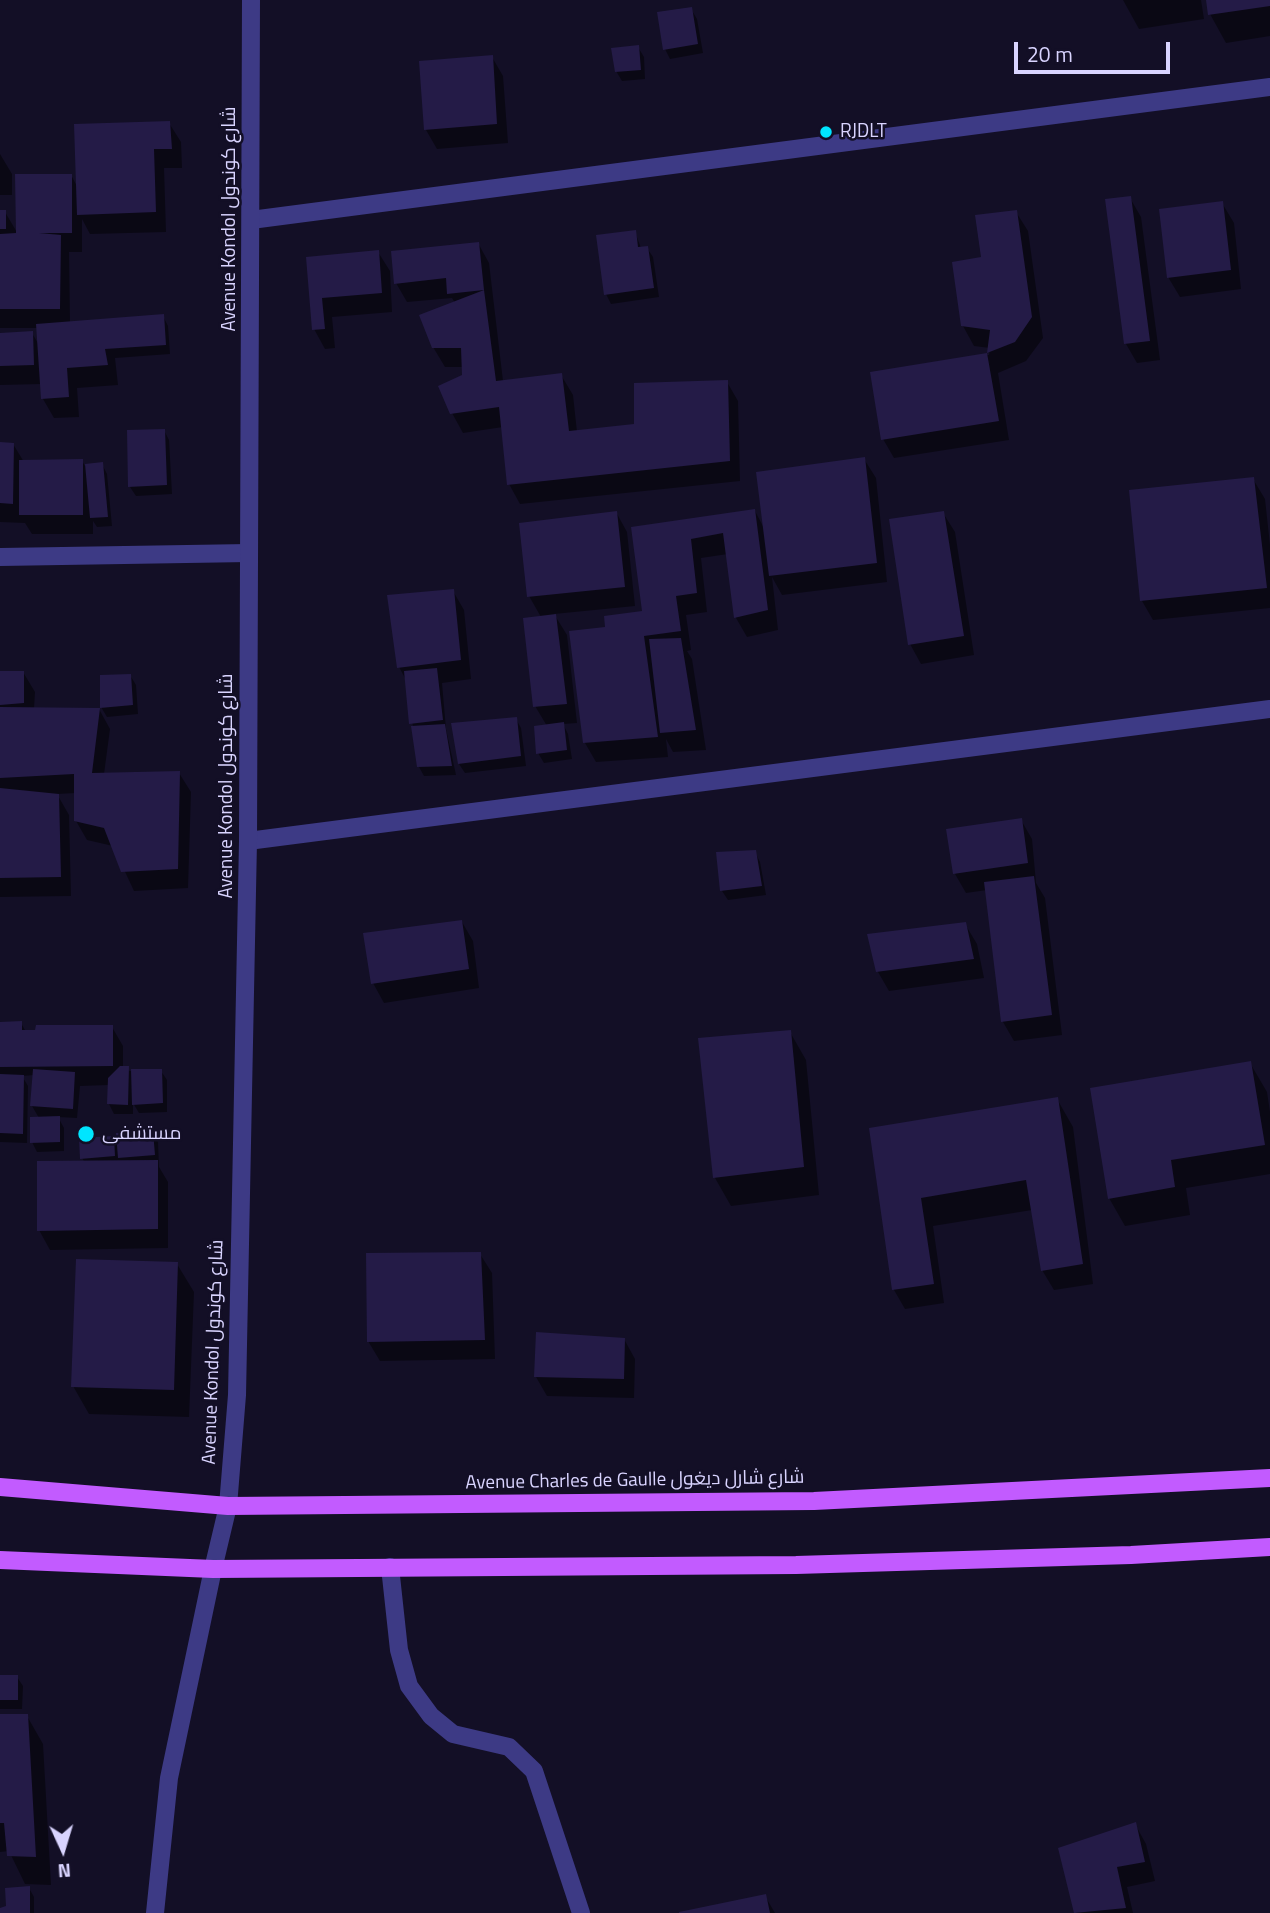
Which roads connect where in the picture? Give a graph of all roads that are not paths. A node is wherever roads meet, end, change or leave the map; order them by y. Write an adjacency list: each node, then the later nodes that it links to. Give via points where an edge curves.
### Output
1 (251, 0): 3 (street, Avenue Kondol شارع كوندول)
2 (1270, 87): 3 (street)
3 (251, 220): 4 (street, Avenue Kondol شارع كوندول)
4 (249, 553): 5 (street); 7 (street, Avenue Kondol شارع كوندول)
5 (0, 557)
6 (1270, 709): 7 (street)
7 (248, 841): 10 (street, Avenue Kondol شارع كوندول, via 237,1395)
8 (1270, 1478): 10 (main road, Avenue Charles de Gaulle شارع شارل ديغول, via 814,1501)
9 (0, 1487): 10 (main road, Avenue Charles de Gaulle شارع شارل ديغول)
10 (228, 1506): 14 (street, Avenue Kondol شارع كوندول)
11 (1270, 1547): 13 (main road, via 796,1565)
12 (0, 1560): 14 (main road)
13 (390, 1567): 14 (main road); 16 (street, via 399,1650 409,1686 431,1716 453,1734 509,1747 534,1771)
14 (213, 1569): 15 (street, Avenue Kondol شارع كوندول, via 170,1778)
15 (155, 1913)
16 (581, 1913)

